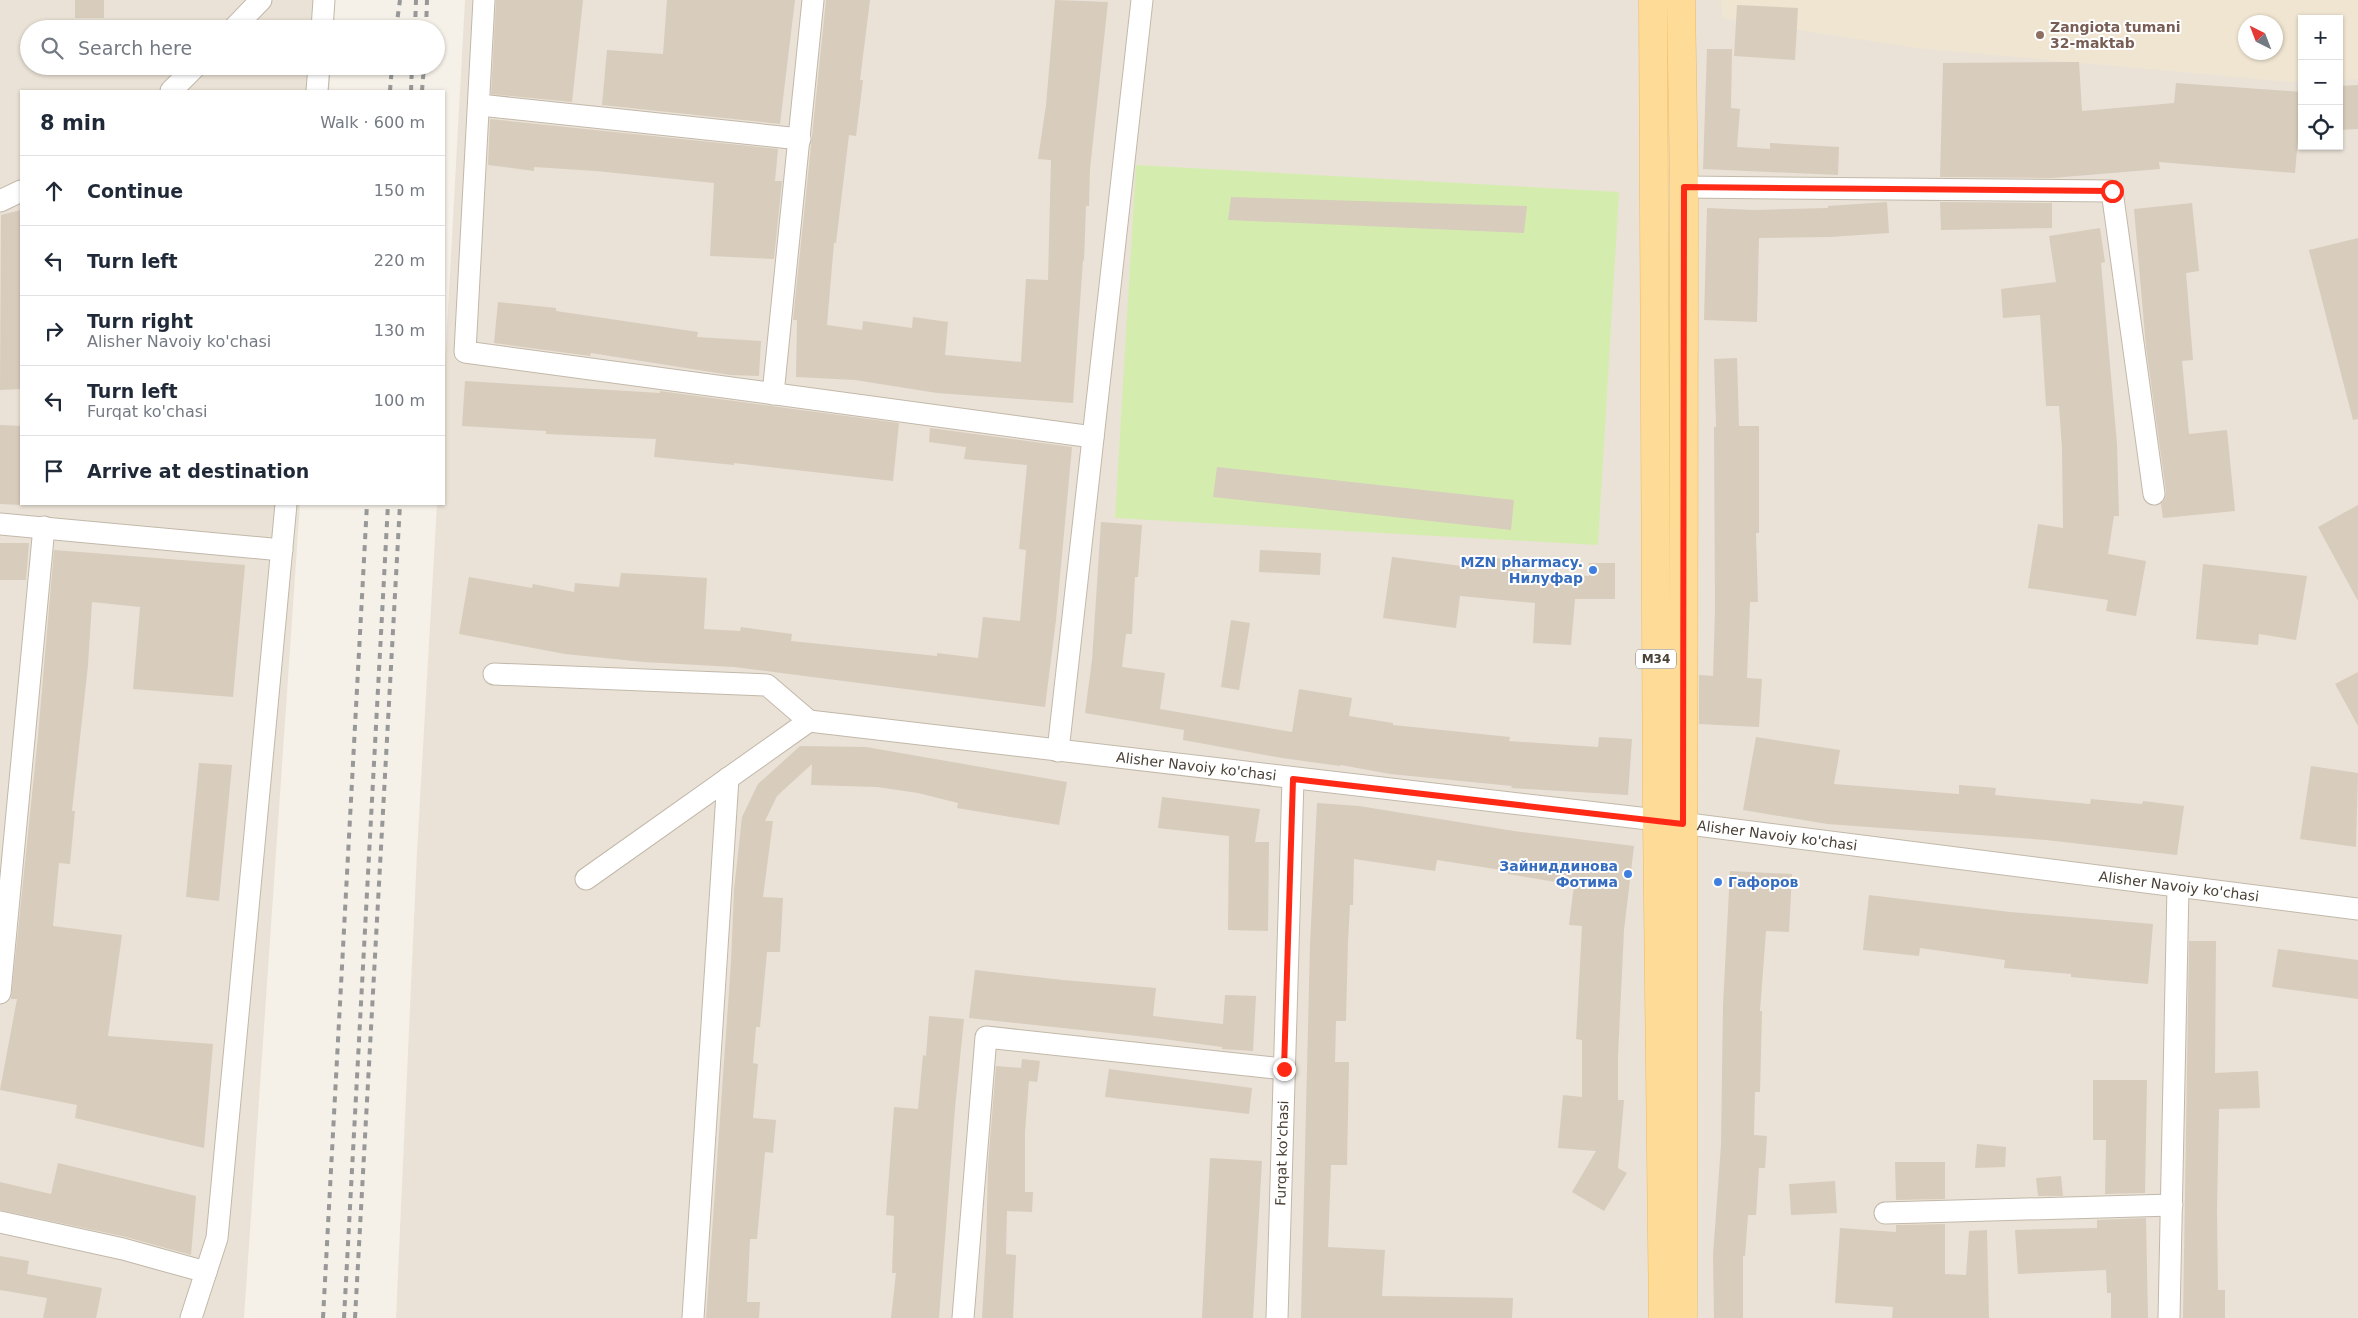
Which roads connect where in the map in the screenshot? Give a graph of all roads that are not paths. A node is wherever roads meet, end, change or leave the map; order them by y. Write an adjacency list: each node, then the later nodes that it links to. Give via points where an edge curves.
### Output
1 (261, 0): 8 (street)
2 (324, 0): 9 (street)
3 (484, 0): 14 (street)
4 (813, 0): 15 (street)
5 (1142, 0): 20 (street)
6 (1653, 0): 31 (main road, M34)
7 (1681, 0): 16 (main road, M34)
8 (242, 20)
9 (323, 20)
10 (187, 75): 12 (street)
11 (318, 75): 13 (street)
12 (173, 90)
13 (317, 90)
14 (480, 105): 15 (street); 19 (street, via 465,352)
15 (800, 139): 19 (street)
16 (1684, 187): 21 (street, via 2112,191); 31 (main road, M34)
17 (20, 191): 18 (street)
18 (0, 201)
19 (773, 394): 20 (street)
20 (1093, 437): 28 (street)
21 (2154, 494)
22 (286, 505): 25 (street)
23 (0, 524): 24 (street)
24 (44, 528): 25 (street); 35 (street)
25 (282, 550): 40 (street, via 217,1238)
26 (494, 674): 27 (street, via 767,685)
27 (809, 721): 28 (street, Alisher Navoiy ko'chasi); 29 (street)
28 (1058, 751): 30 (street, Alisher Navoiy ko'chasi)
29 (728, 778): 32 (street); 42 (street)
30 (1293, 779): 31 (street, Alisher Navoiy ko'chasi); 36 (street, Furqat ko'chasi)
31 (1670, 822): 33 (street, Alisher Navoiy ko'chasi); 45 (main road, M34); 46 (main road, M34)
32 (586, 879)
33 (2178, 887): 34 (street, Alisher Navoiy ko'chasi); 37 (street)
34 (2358, 909)
35 (0, 992)
36 (1284, 1069): 43 (street, via 986,1036); 44 (street, Furqat ko'chasi)
37 (2172, 1205): 38 (street); 47 (street)
38 (1885, 1213)
39 (0, 1222): 40 (street, via 123,1249)
40 (206, 1272): 41 (street)
41 (191, 1318)
42 (693, 1318)
43 (963, 1318)
44 (1278, 1318)
45 (1663, 1318)
46 (1683, 1318)
47 (2169, 1318)

